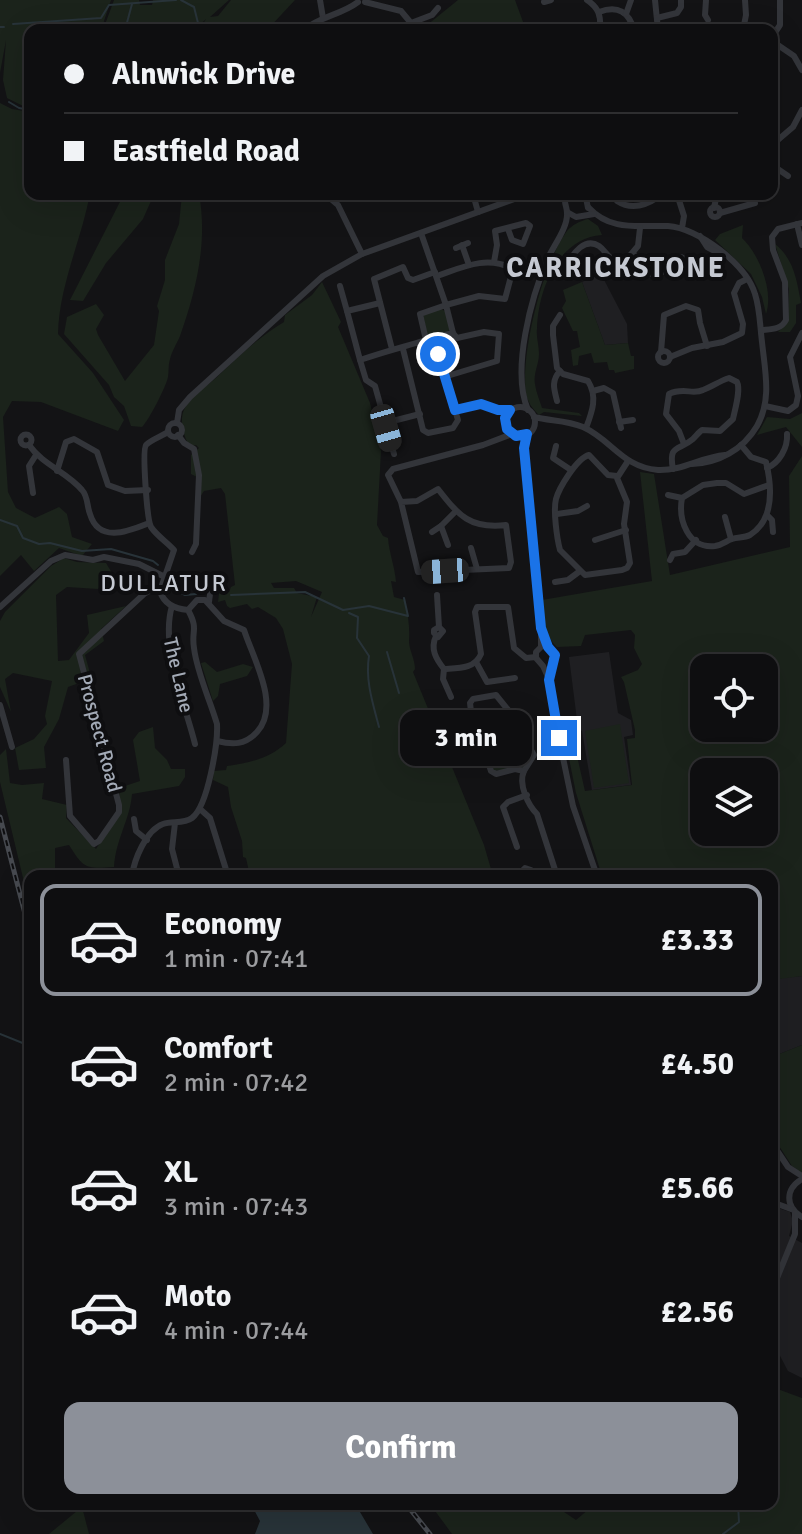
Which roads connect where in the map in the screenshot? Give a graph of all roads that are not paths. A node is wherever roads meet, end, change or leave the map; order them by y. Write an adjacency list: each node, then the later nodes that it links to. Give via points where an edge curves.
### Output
1 (320, 0): 15 (street)
2 (402, 0): 12 (street)
3 (587, 0): 13 (street)
4 (631, 0): 14 (street)
5 (655, 0): 16 (street)
6 (681, 0): 16 (street, via 677,13)
7 (706, 0): 17 (street)
8 (745, 0): 24 (street)
9 (780, 0): 25 (street)
10 (361, 1): 12 (street); 15 (street)
11 (438, 8): 20 (street)
12 (397, 9): 19 (street)
13 (599, 12): 14 (street, via 615,9); 21 (street)
14 (626, 14): 22 (street)
15 (323, 18): 18 (street)
16 (657, 18): 23 (street)
17 (708, 20)
18 (314, 24)
19 (408, 24)
20 (414, 24)
21 (600, 24)
22 (631, 24)
23 (658, 24)
24 (744, 24)
25 (778, 28)
26 (778, 44): 27 (street)
27 (802, 70)
28 (802, 110): 29 (street)
29 (778, 140)
30 (778, 171): 31 (street)
31 (783, 176)
32 (332, 200): 57 (street)
33 (475, 200): 43 (street)
34 (511, 200): 43 (street)
35 (586, 200): 42 (street)
36 (617, 200): 37 (street, via 643,206)
37 (650, 200)
38 (679, 200): 48 (street)
39 (717, 200): 41 (street, via 717,210)
40 (568, 202): 45 (street); 50 (street)
41 (755, 203)
42 (588, 207): 44 (street); 45 (street)
43 (478, 212): 51 (street)
44 (594, 214): 45 (street); 47 (street)
45 (580, 216): 50 (street)
46 (800, 224): 53 (street, via 778,229); 55 (street)
47 (640, 228): 48 (street); 56 (street)
48 (682, 228): 63 (street, via 700,236)
49 (508, 229): 58 (street, via 494,232)
50 (562, 229): 80 (street, via 531,308)
51 (421, 233): 57 (street); 62 (street)
52 (763, 238): 53 (street)
53 (771, 239): 69 (street, via 785,282 786,320 781,327)
54 (462, 245): 61 (street)
55 (802, 245)
56 (633, 253): 59 (street, via 624,261 614,260 591,244 581,246); 60 (street, via 649,274)
57 (362, 254): 92 (street, via 323,276 190,397 179,410)
58 (494, 262): 61 (street); 66 (street, via 513,269 505,299 479,296)
59 (568, 264)
60 (676, 264)
61 (469, 265): 62 (street)
62 (436, 274): 65 (street, via 413,280 403,267 376,276); 66 (street)
63 (747, 279): 69 (street, via 755,292); 73 (street, via 734,293 742,333)
64 (340, 286): 67 (street)
65 (380, 303): 67 (street); 74 (street)
66 (446, 305): 70 (street); 72 (street, via 420,314)
67 (347, 311): 76 (street)
68 (560, 315): 77 (street, via 553,326)
69 (761, 330): 82 (street)
70 (453, 333): 72 (street); 78 (street, via 457,338 499,334 497,361)
71 (801, 336): 82 (street, via 789,365 796,405 788,411)
72 (430, 339): 75 (street); 78 (street)
73 (707, 346): 73 (street, via 670,357 661,352 664,315 696,304)
74 (392, 349): 75 (street); 76 (street)
75 (403, 349): 87 (street)
76 (360, 360): 93 (street, via 366,380 375,386)
77 (560, 371): 79 (street, via 588,381); 81 (street, via 554,386)
78 (444, 377): 84 (street)
79 (593, 391): 90 (street, via 604,388 613,393 620,425); 95 (street)
80 (522, 396): 83 (street); 86 (street)
81 (557, 401)
82 (765, 406): 105 (street)
83 (513, 409): 85 (street); 86 (street); 91 (street)
84 (455, 410): 85 (street, via 481,404); 87 (street, via 458,420 453,428 428,433)
85 (498, 410): 91 (street)
86 (528, 410): 88 (street)
87 (420, 414): 93 (street)
88 (534, 417): 89 (street); 94 (street)
89 (546, 420): 94 (street); 95 (street)
90 (633, 420)
91 (505, 422): 99 (street); 100 (street)
92 (177, 423): 96 (street); 98 (street)
93 (385, 423): 107 (street)
94 (534, 425): 97 (street)
95 (586, 428): 109 (street)
96 (168, 432): 98 (street); 117 (street, via 143,452)
97 (527, 434): 99 (street); 106 (street)
98 (178, 435): 136 (street, via 194,449 199,475)
99 (514, 435): 100 (street); 106 (street)
100 (495, 439): 120 (street, via 388,472)
101 (789, 440): 110 (street, via 776,464)
102 (557, 443): 112 (street, via 553,458)
103 (684, 444): 103 (street, via 702,430 720,431 733,419 737,382 729,378 704,390 669,394 666,414); 111 (street, via 671,457)
104 (29, 445): 108 (street)
105 (741, 445): 110 (street); 111 (street, via 709,463)
106 (524, 448): 149 (street)
107 (394, 454)
108 (36, 455): 113 (street); 116 (street, via 29,466)
109 (628, 461): 111 (street); 114 (street)
110 (767, 468): 115 (street)
111 (673, 469)
112 (571, 470): 114 (street, via 589,455 608,475); 123 (street, via 556,498)
113 (57, 471): 117 (street, via 66,442 74,439 97,452 108,485); 126 (street, via 82,490 92,522 107,533)
114 (617, 476): 129 (street, via 627,502)
115 (769, 485): 119 (street, via 744,494 726,483 708,484); 124 (street)
116 (34, 488)
117 (148, 490): 126 (street)
118 (668, 495): 119 (street)
119 (682, 498): 133 (street, via 682,522)
120 (401, 502): 122 (street, via 417,501 438,489); 138 (street, via 418,572)
121 (587, 506): 123 (street)
122 (456, 511): 127 (street); 138 (street, via 490,528 508,529 509,568)
123 (557, 514): 139 (street, via 560,550)
124 (767, 515): 128 (street); 131 (street, via 753,533)
125 (725, 517): 131 (street)
126 (149, 523): 140 (street, via 174,550)
127 (441, 526): 130 (street); 134 (street)
128 (775, 527)
129 (626, 530): 132 (street); 139 (street, via 627,568 585,575)
130 (432, 532)
131 (731, 539): 133 (street, via 711,546)
132 (595, 540)
133 (696, 540): 137 (street, via 685,552)
134 (448, 545)
135 (471, 548): 138 (street)
136 (192, 552)
137 (671, 554)
138 (477, 569)
139 (580, 571): 143 (street, via 559,581)
140 (165, 577): 142 (street); 147 (street, via 139,564 65,555 51,561)
141 (212, 578): 145 (street)
142 (160, 591): 146 (street); 161 (street, Prospect Road, via 144,594 79,654 119,812 94,844 70,816)
143 (565, 591)
144 (437, 595): 153 (street, via 443,634 436,636 433,646)
145 (209, 602): 148 (street, via 197,600); 158 (street, via 224,621 244,630 267,709 252,737 242,743)
146 (172, 606): 148 (street); 159 (street, The Lane, via 171,652)
147 (0, 607)
148 (188, 610): 158 (street)
149 (544, 647): 150 (street); 152 (street, via 555,655)
150 (536, 657): 151 (street, via 526,658 514,648 508,607 495,605 477,607 475,612 481,654); 152 (street)
151 (476, 662): 153 (street); 154 (street, via 487,682)
152 (547, 665): 174 (street, via 573,806)
153 (444, 669): 155 (street)
154 (515, 678)
155 (451, 697)
156 (0, 705): 160 (street)
157 (477, 723): 162 (street, via 457,735); 163 (street, via 495,747 488,762 491,771); 163 (street, via 470,703 496,695 520,716 534,755)
158 (217, 741): 165 (street)
159 (195, 744)
160 (12, 747)
161 (66, 760)
162 (464, 763)
163 (524, 771): 164 (street)
164 (527, 795): 169 (street, via 503,807); 173 (street)
165 (200, 809): 167 (street, via 189,821); 172 (street, via 213,825)
166 (134, 819): 168 (street, via 136,831)
167 (175, 823): 168 (street, via 159,825); 171 (street, via 172,849)
168 (147, 840): 170 (street)
169 (517, 847)
170 (134, 870)
171 (177, 870)
172 (226, 870)
173 (555, 870)
174 (595, 870)
175 (778, 1152): 176 (street)
176 (788, 1167): 177 (street); 178 (street)
177 (802, 1177): 178 (street)
178 (790, 1191): 179 (street); 181 (street)
179 (778, 1198)
180 (778, 1205): 181 (street)
181 (797, 1213): 183 (street)
182 (802, 1225): 183 (street)
183 (795, 1234): 184 (street)
184 (778, 1273)

